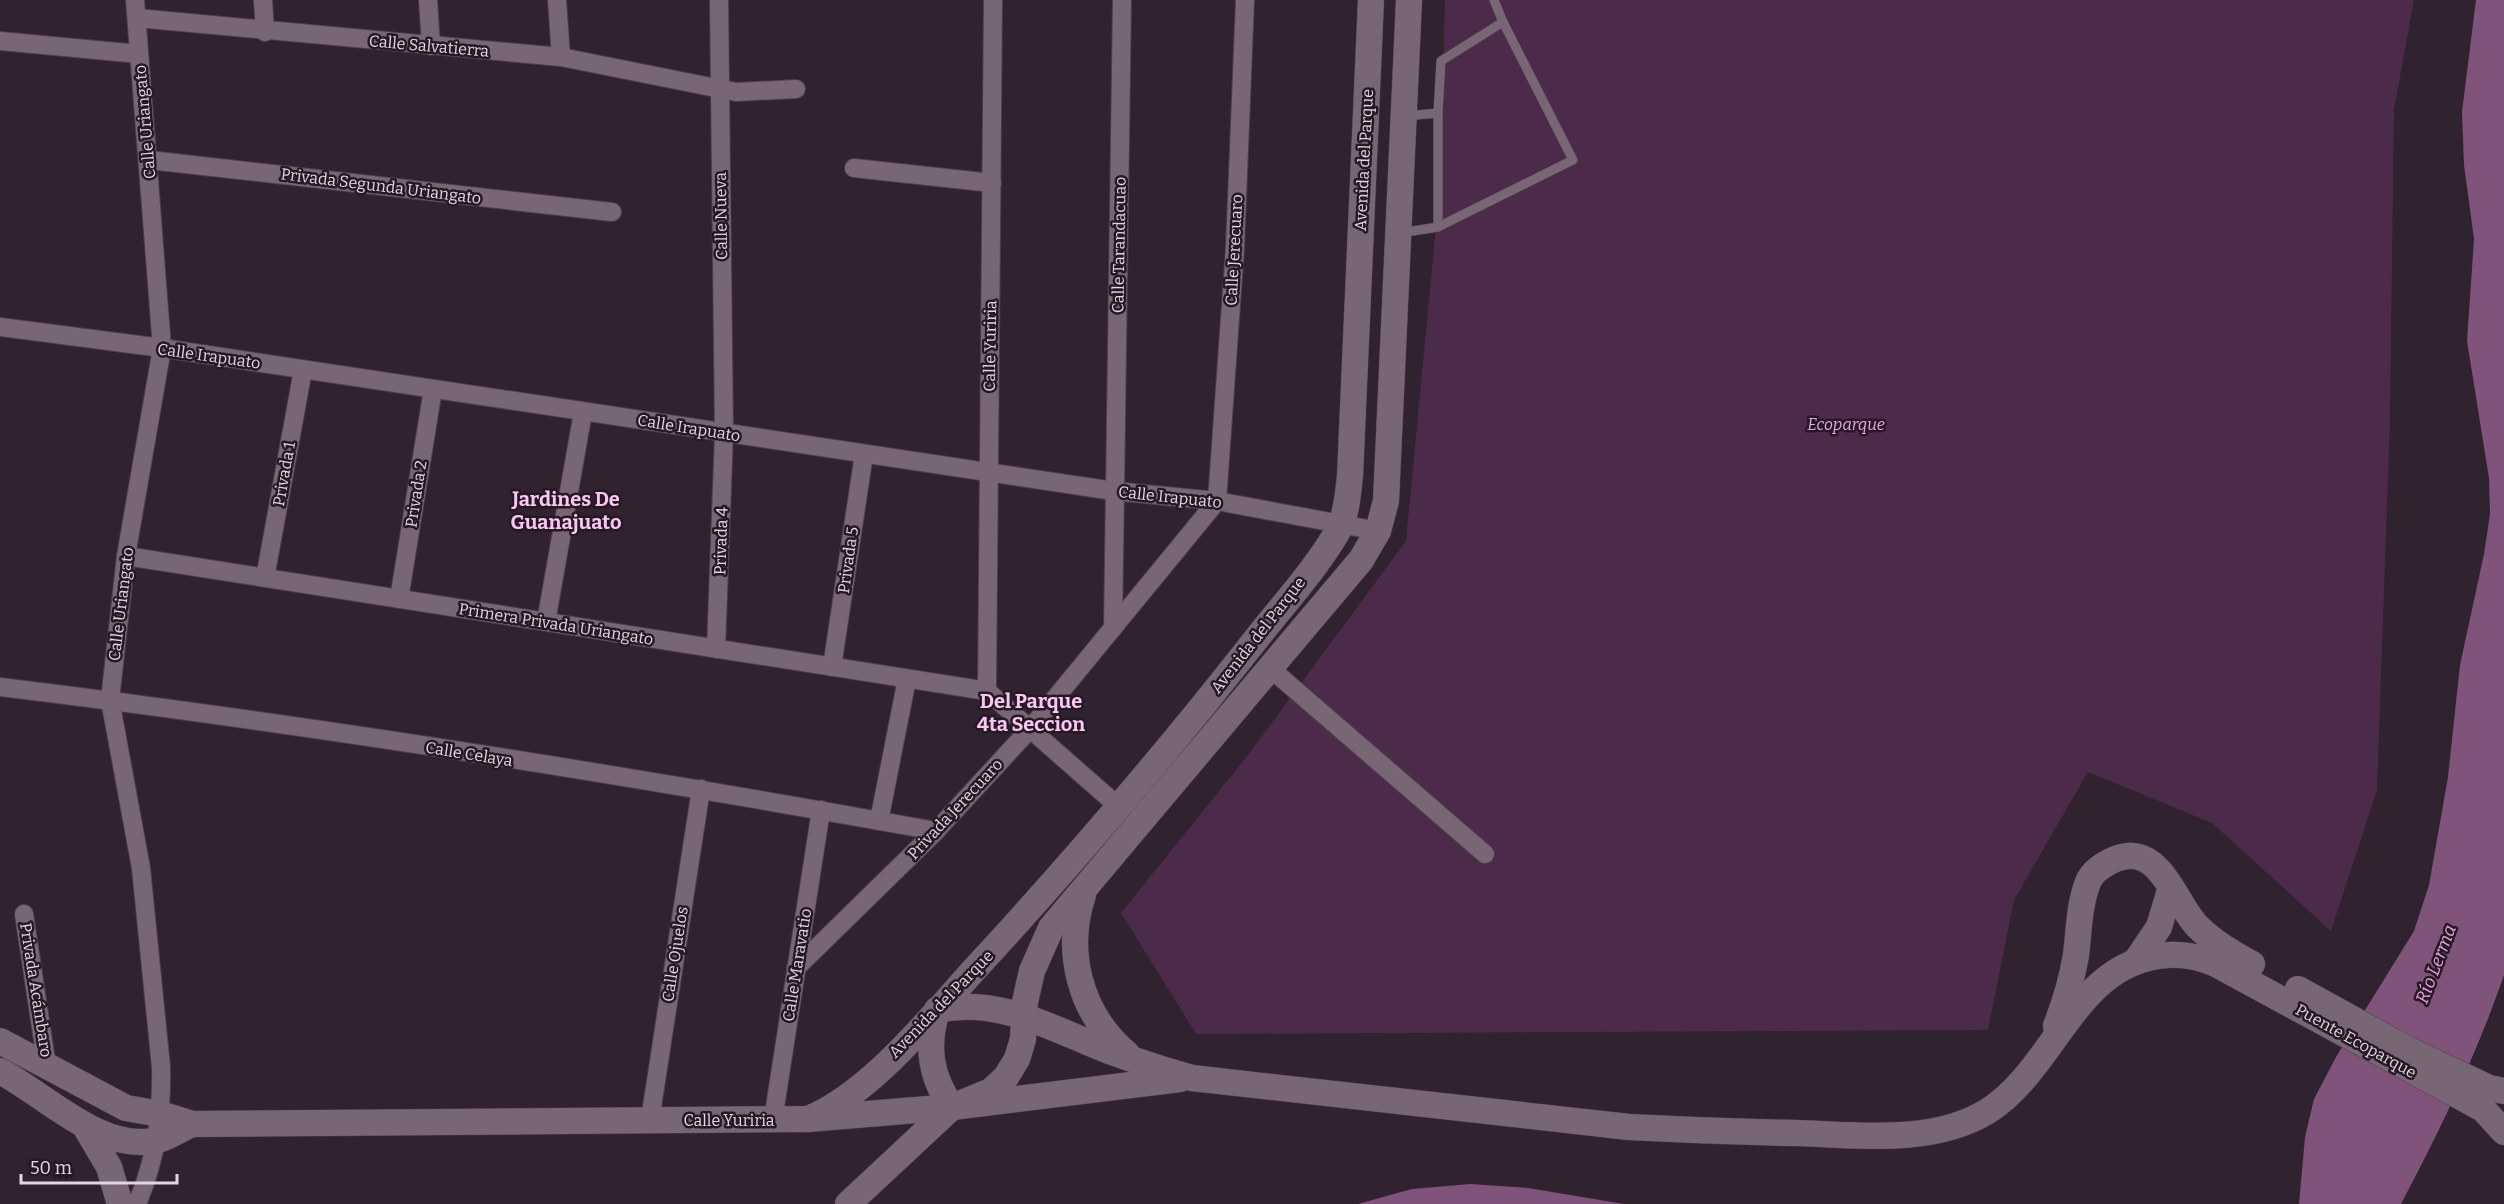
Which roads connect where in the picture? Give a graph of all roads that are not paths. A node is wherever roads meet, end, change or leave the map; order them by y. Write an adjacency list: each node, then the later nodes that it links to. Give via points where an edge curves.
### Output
1 (263, 0): 13 (street)
2 (428, 0): 15 (street)
3 (557, 0): 17 (street)
4 (719, 0): 18 (street, Calle Nueva)
5 (993, 0): 24 (street, Calle Yuriria)
6 (1122, 0): 36 (street, Calle Tarandacuao)
7 (1245, 0): 37 (street, Calle Jerecuaro, via 1235,248)
8 (1371, 0): 38 (street, Avenida del Parque, via 1350,476)
9 (1409, 0): 21 (street, Avenida del Parque)
10 (1494, 0): 12 (lane)
11 (136, 9): 13 (street, Calle Salvatierra); 16 (street, Calle Uriangato)
12 (1503, 22): 20 (lane, via 1441,61); 26 (lane, via 1573,160)
13 (266, 32): 15 (street, Calle Salvatierra)
14 (0, 41): 16 (street)
15 (431, 46): 17 (street, Calle Salvatierra)
16 (139, 54): 22 (street, Calle Uriangato)
17 (561, 57): 18 (street, Calle Salvatierra)
18 (720, 89): 19 (street, Calle Salvatierra); 33 (street, Calle Nueva)
19 (796, 89)
20 (1438, 113): 21 (lane); 26 (lane)
21 (1403, 117): 27 (street, Avenida del Parque)
22 (149, 160): 25 (street, Privada Segunda Uriangato); 29 (street, Calle Uriangato)
23 (854, 168): 24 (street)
24 (992, 183): 35 (street, Calle Yuriria)
25 (612, 212)
26 (1438, 227): 27 (lane)
27 (1398, 234): 39 (street, Avenida del Parque, via 1386,501)
28 (0, 327): 29 (street, Calle Irapuato)
29 (162, 348): 30 (street, Calle Irapuato); 40 (street, Calle Uriangato)
30 (303, 370): 31 (street, Calle Irapuato); 41 (street, Privada 1)
31 (433, 389): 32 (street, Calle Irapuato); 42 (street, Privada 2)
32 (583, 412): 33 (street, Calle Irapuato); 43 (street)
33 (724, 433): 34 (street, Calle Irapuato); 45 (street, Privada 4)
34 (864, 454): 35 (street, Calle Irapuato); 46 (street, Privada 5)
35 (989, 472): 36 (street, Calle Irapuato); 50 (street, Calle Yuriria)
36 (1114, 491): 37 (street, Calle Irapuato); 44 (street, Calle Tarandacuao)
37 (1216, 501): 38 (street, Calle Irapuato); 44 (street, Privada Jerecuaro)
38 (1341, 525): 39 (street, Calle Irapuato); 54 (street, Avenida del Parque, via 1223,681)
39 (1378, 531): 47 (street, Avenida del Parque, via 1361,560)
40 (126, 556): 41 (street, Primera Privada Uriangato); 51 (street, Calle Uriangato)
41 (265, 578): 42 (street, Primera Privada Uriangato)
42 (399, 599): 43 (street, Primera Privada Uriangato)
43 (546, 622): 45 (street, Primera Privada Uriangato)
44 (1113, 628): 52 (street, Privada Jerecuaro)
45 (716, 649): 46 (street, Primera Privada Uriangato)
46 (832, 667): 48 (street, Primera Privada Uriangato)
47 (1270, 668): 58 (street); 60 (street, Avenida del Parque)
48 (907, 678): 50 (street, Primera Privada Uriangato); 56 (street)
49 (0, 687): 51 (street, Calle Celaya)
50 (987, 691): 52 (street)
51 (110, 700): 53 (street, Calle Celaya); 77 (street, Calle Uriangato, via 141,868 161,1067)
52 (1030, 729): 54 (street); 57 (street, Privada Jerecuaro)
53 (701, 789): 55 (street, Calle Celaya); 79 (street, Calle Ojuelos)
54 (1119, 807): 67 (street, Avenida del Parque)
55 (821, 810): 56 (street, Calle Celaya); 65 (street, Calle Maravatio)
56 (879, 821): 57 (street, Calle Celaya)
57 (936, 831): 65 (street, Privada Jerecuaro)
58 (1485, 854)
59 (2171, 887): 62 (street); 63 (street, via 2152,863 2135,857 2117,858 2101,866 2089,880 2083,897); 64 (street, via 2159,927)
60 (1085, 888): 68 (street, Avenida del Parque, via 1044,942 1032,971); 71 (street, via 1074,935 1080,984 1101,1028)
61 (24, 914): 72 (street, Privada Acámbaro)
62 (2207, 948): 64 (street); 75 (street, Puente Ecoparque, via 2225,950)
63 (2075, 959): 66 (street, via 2088,972); 70 (street)
64 (2136, 961): 66 (street)
65 (796, 968): 80 (street, Calle Maravatio)
66 (2106, 978): 70 (street, via 2077,1008)
67 (937, 1010): 68 (street, via 981,1006); 76 (street, via 930,1039 932,1068); 78 (street, Avenida del Parque, via 855,1093)
68 (1023, 1018): 71 (street); 76 (street, Avenida del Parque, via 1023,1039 1006,1077 991,1091)
69 (0, 1041): 72 (street)
70 (2047, 1049): 74 (street, via 2020,1085 1972,1120 1917,1133 1879,1135 1629,1127)
71 (1136, 1062): 74 (street)
72 (47, 1067): 77 (street, via 126,1108)
73 (0, 1071): 82 (street)
74 (1192, 1078): 76 (street, Calle Yuriria)
75 (2492, 1096): 83 (street, Puente Ecoparque)
76 (952, 1107): 78 (street, Calle Yuriria); 87 (street)
77 (160, 1114): 81 (street); 84 (street, Calle Uriangato)
78 (808, 1119): 80 (street, Calle Yuriria)
79 (650, 1120): 80 (street, Calle Yuriria); 81 (street, Calle Yuriria)
80 (773, 1120)
81 (192, 1124): 84 (street)
82 (86, 1128): 84 (street, via 119,1138); 85 (street, via 109,1167)
83 (2504, 1132)
84 (157, 1140): 86 (street, Calle Uriangato)
85 (120, 1204)
86 (137, 1204)
87 (848, 1204)

